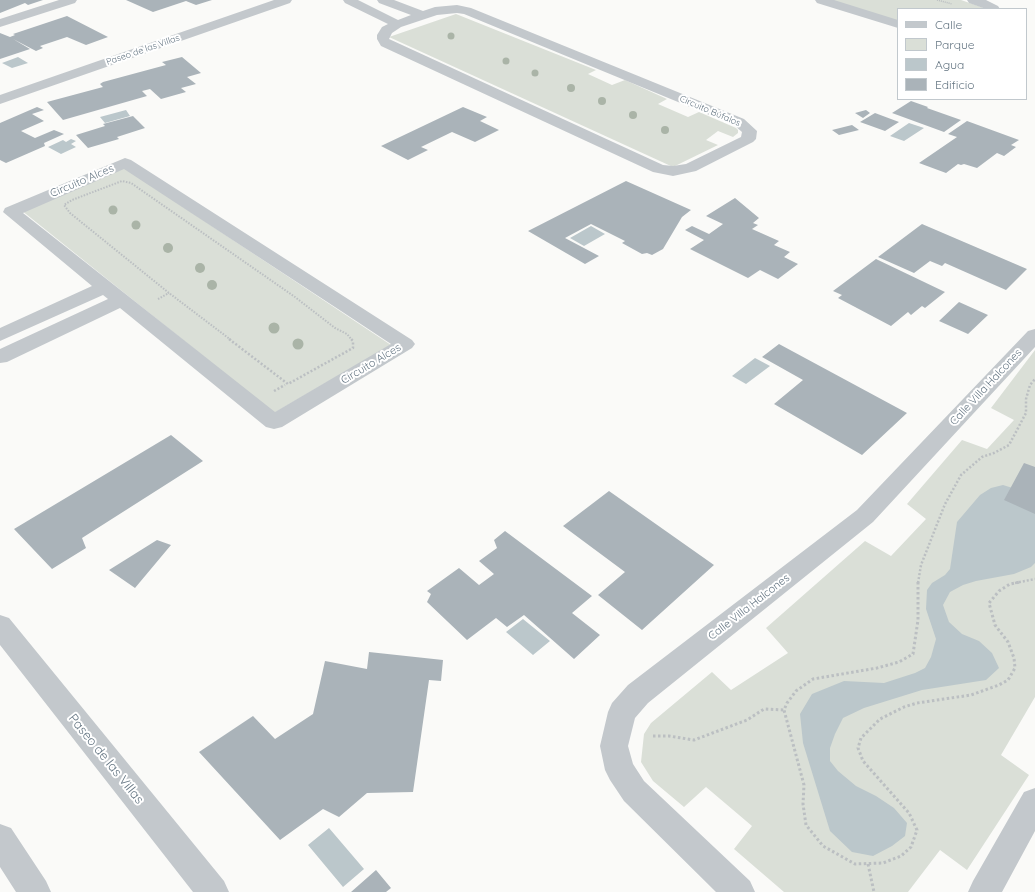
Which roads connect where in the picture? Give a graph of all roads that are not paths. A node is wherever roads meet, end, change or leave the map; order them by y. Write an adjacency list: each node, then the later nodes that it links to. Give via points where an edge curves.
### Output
1 (71, 0): 10 (street)
2 (286, 0): 13 (street, Paseo de las Villas)
3 (349, 0): 8 (street)
4 (821, 0): 12 (street)
5 (973, 0): 7 (street)
6 (385, 1): 8 (street); 9 (street)
7 (992, 8)
8 (367, 9): 11 (street)
9 (422, 15): 11 (street, Circuito Búfalos); 11 (street, Circuito Búfalos, via 446,10 467,11 739,122 750,130 748,139 690,168 673,171 659,169 386,44 383,35)
10 (0, 23)
11 (397, 24)
12 (897, 24)
13 (0, 100)
14 (105, 287): 15 (street, Circuito Alces); 15 (street, Circuito Alces, via 11,212 125,163 405,344 274,422); 16 (street)
15 (122, 300): 18 (street)
16 (0, 335)
17 (1035, 335): 24 (street, Calle Villa Halcones, via 865,516 638,694 622,712 614,746 620,770 634,791)
18 (0, 357)
19 (0, 626): 23 (street, Paseo de las Villas)
20 (1035, 802): 25 (street)
21 (0, 839): 22 (street)
22 (35, 892)
23 (213, 892)
24 (739, 892)
25 (984, 892)

